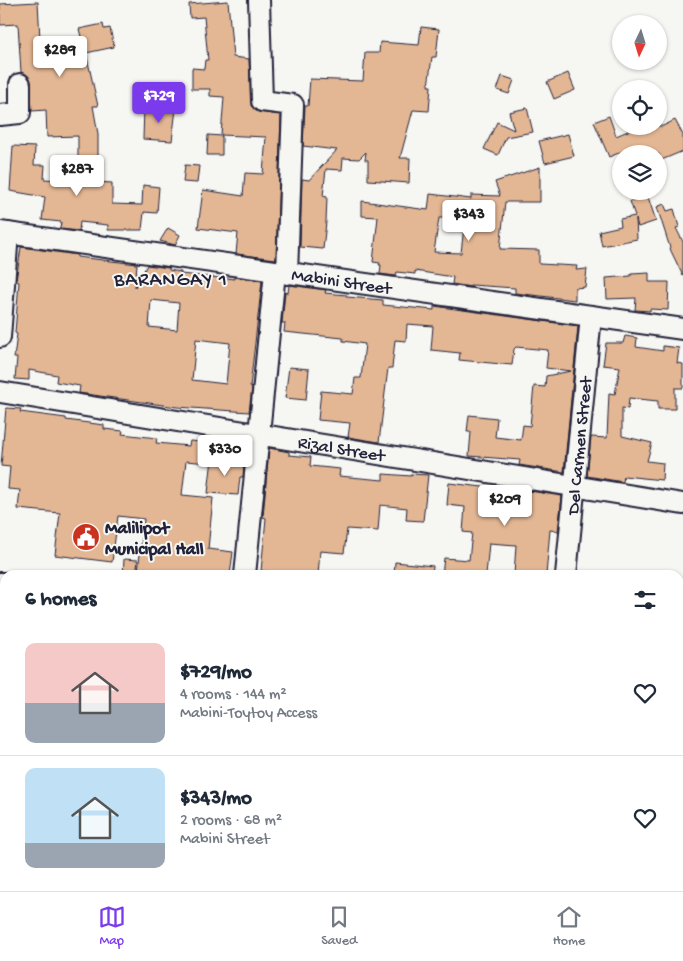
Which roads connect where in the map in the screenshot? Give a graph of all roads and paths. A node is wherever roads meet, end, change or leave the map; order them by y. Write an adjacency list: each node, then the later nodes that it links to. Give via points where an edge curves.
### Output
1 (259, 0): 5 (street, via 262,102 292,105)
2 (20, 84): 3 (street, via 20,114)
3 (0, 115)
4 (4, 232): 5 (street, Mabini Street); 8 (street)
5 (281, 273): 6 (street, Mabini Street); 10 (street)
6 (591, 316): 7 (street, Mabini Street); 11 (street, Del Carmen Street)
7 (683, 329)
8 (0, 337)
9 (0, 392): 10 (street, Rizal Street)
10 (260, 436): 11 (street, Rizal Street); 13 (street)
11 (574, 487): 12 (street, Rizal Street); 14 (street, Del Carmen Street)
12 (683, 504)
13 (246, 570)
14 (566, 570)

